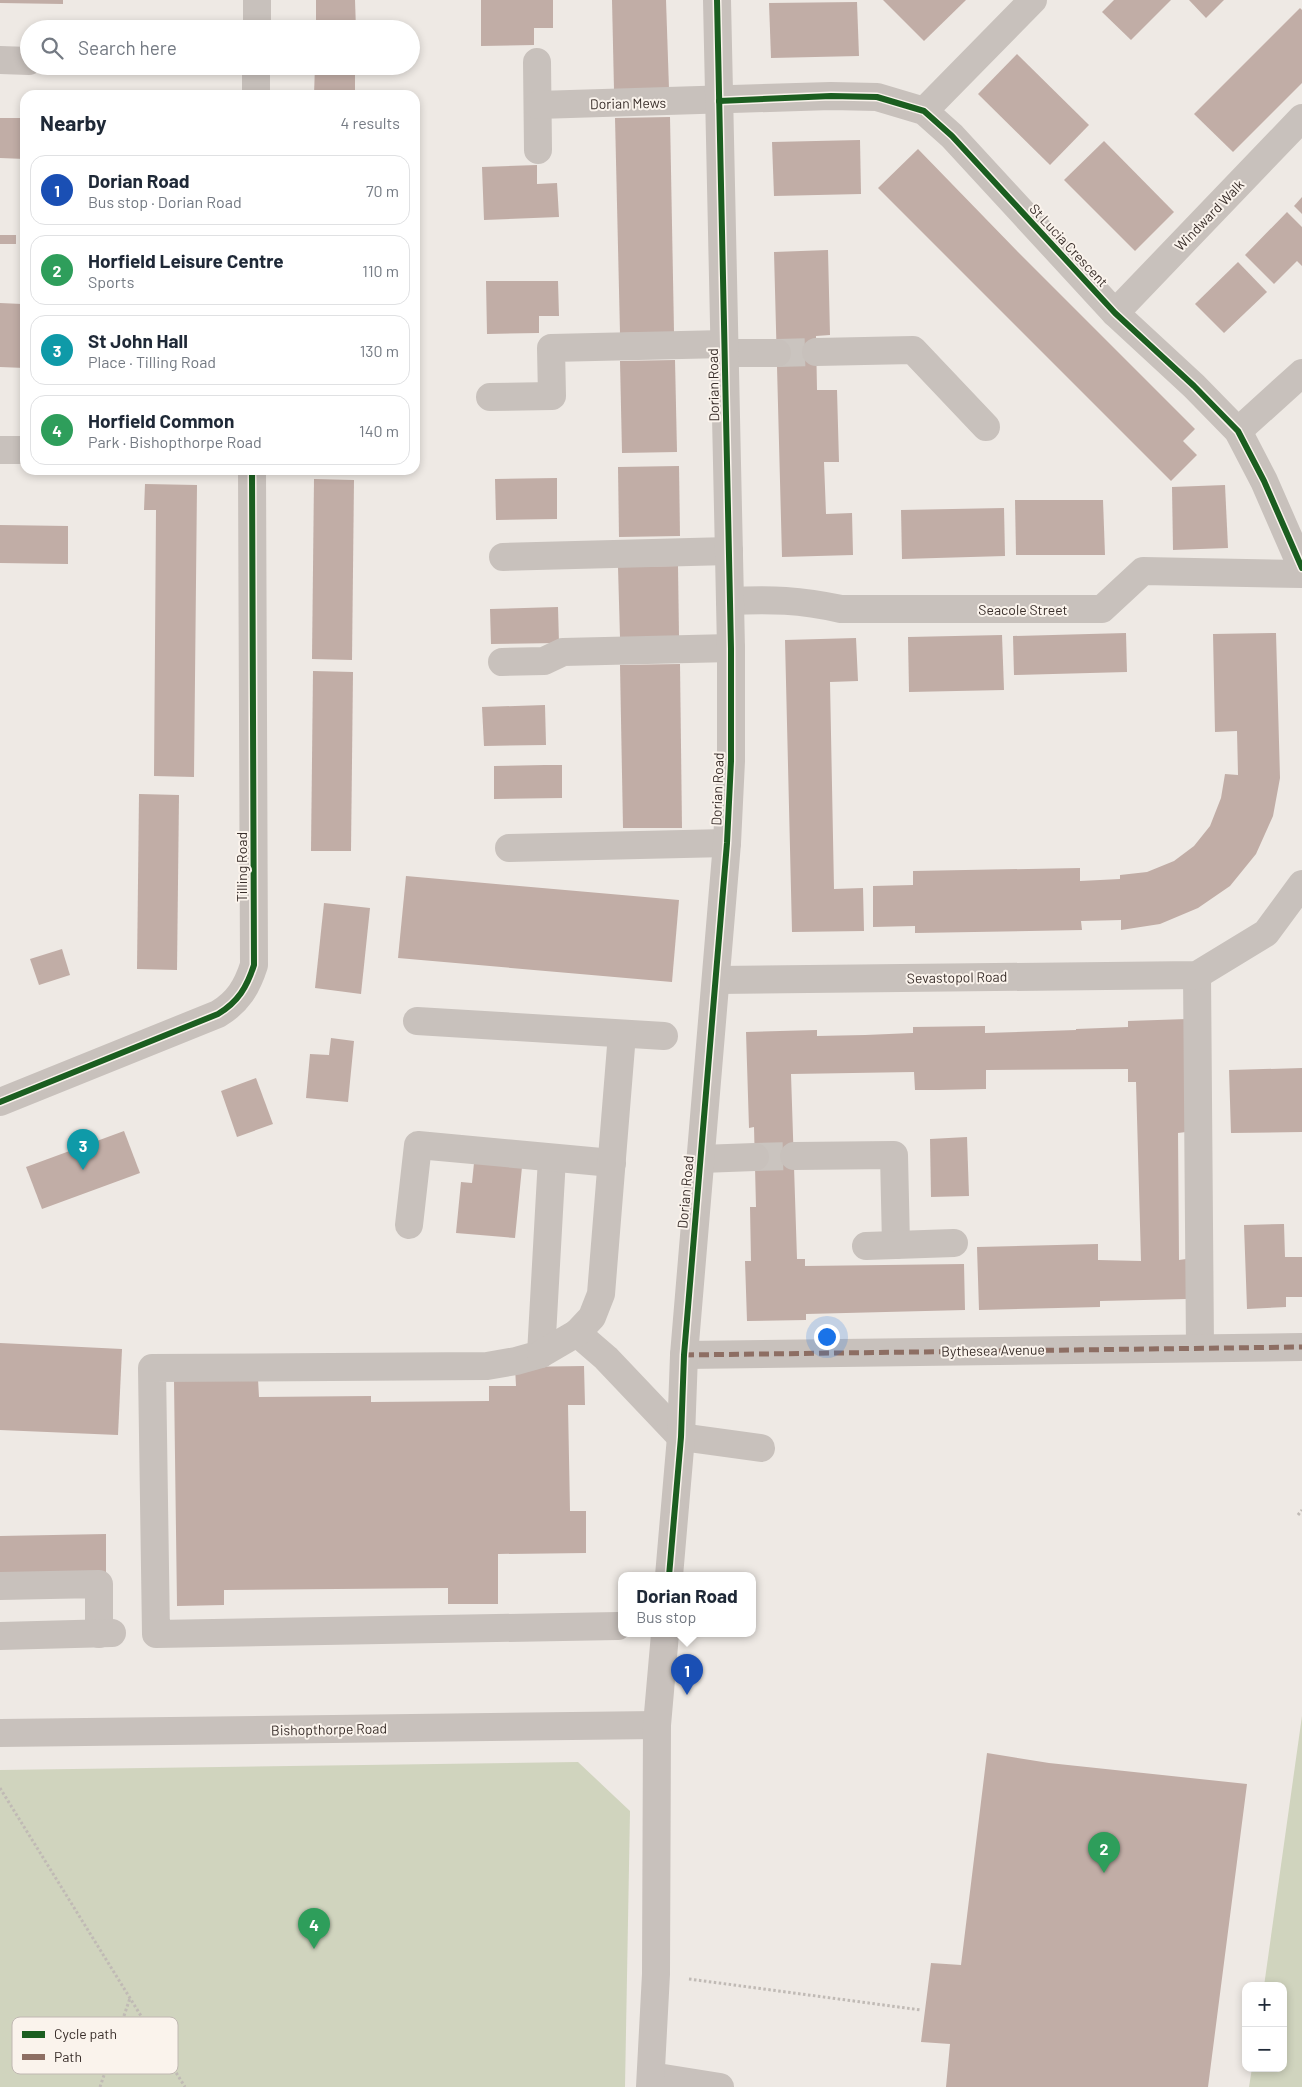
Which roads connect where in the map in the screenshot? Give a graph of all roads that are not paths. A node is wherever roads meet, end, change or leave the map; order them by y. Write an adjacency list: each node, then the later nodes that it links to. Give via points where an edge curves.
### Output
1 (257, 0): 4 (street)
2 (717, 0): 10 (street, Dorian Road)
3 (1033, 0): 12 (street)
4 (256, 20)
5 (0, 60): 6 (street)
6 (20, 61)
7 (537, 62): 11 (street)
8 (256, 75): 9 (street)
9 (256, 90)
10 (719, 101): 11 (street, Dorian Mews); 12 (street, St Lucia Crescent, via 877,97); 16 (street, Dorian Road)
11 (538, 105): 14 (street)
12 (924, 111): 15 (street, St Lucia Crescent, via 952,136)
13 (1302, 118): 15 (street, Windward Walk)
14 (538, 150)
15 (1115, 313): 22 (street, St Lucia Crescent)
16 (725, 348): 18 (street); 20 (street, via 551,348 552,396); 26 (street, Dorian Road)
17 (816, 352): 21 (street, via 912,350)
18 (777, 353)
19 (1302, 373): 22 (street)
20 (490, 397)
21 (986, 427)
22 (1238, 430): 28 (street, St Lucia Crescent)
23 (0, 450): 24 (street)
24 (20, 450)
25 (252, 475): 41 (street, Tilling Road, via 254,965 249,980 241,995 218,1014)
26 (729, 552): 27 (street); 30 (street, Dorian Road)
27 (503, 557)
28 (1302, 568)
29 (1302, 574): 30 (street, Seacole Street, via 1143,571 1102,608 841,609 776,599)
30 (730, 601): 31 (street, Dorian Road)
31 (732, 648): 32 (street, via 563,652 544,662); 33 (street, Dorian Road)
32 (502, 662)
33 (728, 843): 34 (street); 37 (street, Dorian Road)
34 (509, 848)
35 (1302, 884): 36 (street, via 1266,933)
36 (1197, 975): 37 (street, Sevastopol Road); 53 (street)
37 (717, 980): 45 (street, Dorian Road)
38 (417, 1021): 39 (street)
39 (622, 1034): 40 (street); 46 (street)
40 (664, 1036)
41 (0, 1102)
42 (794, 1156): 49 (street, via 894,1155)
43 (755, 1157): 45 (street)
44 (552, 1158): 46 (street); 47 (street, via 418,1145); 54 (street)
45 (701, 1159): 55 (street, Dorian Road)
46 (612, 1163): 51 (street, via 601,1294 592,1317)
47 (409, 1225)
48 (954, 1243): 49 (street)
49 (896, 1245): 50 (street)
50 (866, 1246)
51 (577, 1333): 54 (street); 56 (street, via 606,1358)
52 (1302, 1347): 53 (street, Bythesea Avenue)
53 (1200, 1348): 55 (street, Bythesea Avenue)
54 (541, 1354): 60 (street, via 487,1366 152,1368 156,1634)
55 (684, 1355): 56 (street, Dorian Road)
56 (680, 1437): 57 (street); 58 (street, Dorian Road)
57 (761, 1448)
58 (669, 1572)
59 (0, 1586): 61 (street, via 99,1584 106,1633)
60 (618, 1626)
61 (0, 1636)
62 (664, 1637): 63 (street)
63 (657, 1725): 64 (street, Bishopthorpe Road); 65 (street, via 656,1974)
64 (0, 1733)
65 (650, 2082): 66 (street)
66 (720, 2087)

